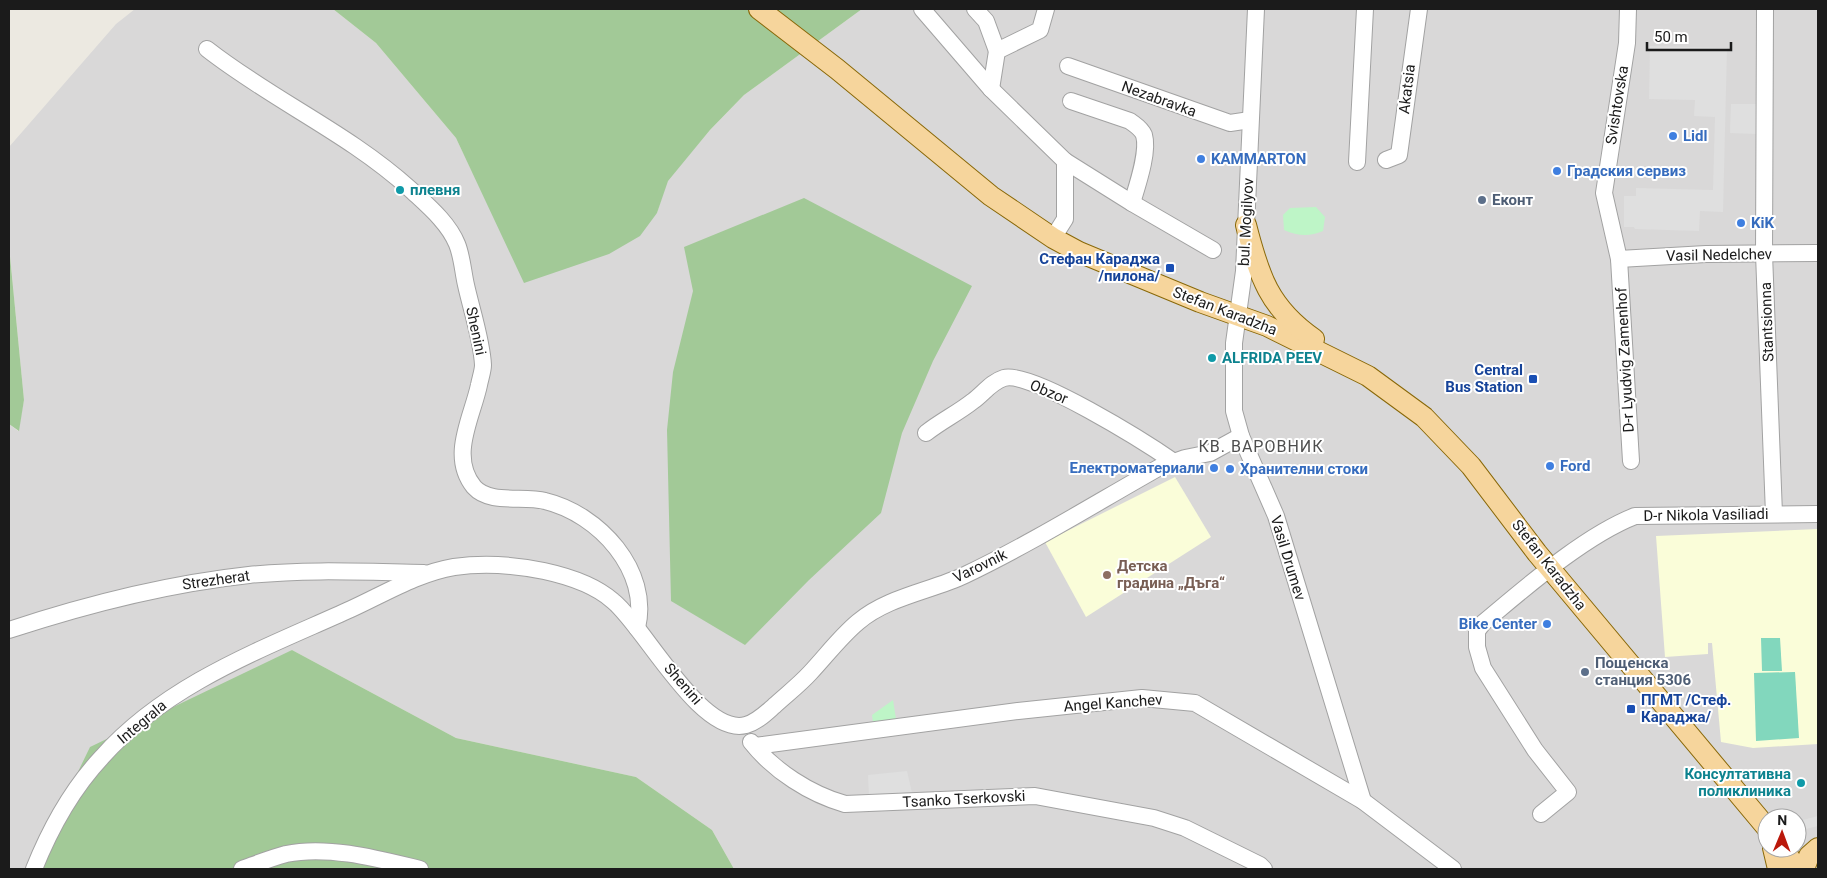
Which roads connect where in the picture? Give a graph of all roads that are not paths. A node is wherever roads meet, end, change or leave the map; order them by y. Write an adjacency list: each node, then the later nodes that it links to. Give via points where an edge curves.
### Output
1 (748, 9): 14 (main road)
2 (922, 9): 15 (street)
3 (975, 9): 12 (street, via 986,21)
4 (1046, 9): 12 (street, via 1040,30)
5 (1256, 9): 17 (street, bul. Mogilyov)
6 (1365, 9): 20 (street)
7 (1419, 9): 18 (street, Akatsia, via 1399,155)
8 (1628, 9): 27 (street, Svishtovska, via 1604,193)
9 (1765, 9): 26 (street, Stantsionna)
10 (768, 12): 14 (main road)
11 (207, 49): 38 (street, Shenini, via 235,71 362,150 435,211 457,244 483,366 463,442 462,459 467,474 475,487 488,496 553,503 607,537 621,553 636,587 641,612)
12 (997, 51): 15 (street)
13 (1068, 66): 17 (street, Nezabravka, via 1230,123)
14 (837, 69): 23 (main road, Stefan Karadzha, via 991,196)
15 (991, 89): 19 (street)
16 (1071, 101): 21 (street, via 1130,121 1144,134 1140,179)
17 (1250, 120): 22 (street, bul. Mogilyov)
18 (1386, 160)
19 (1065, 161): 21 (street); 23 (street, via 1065,219)
20 (1357, 162)
21 (1132, 203): 24 (street)
22 (1246, 225): 28 (street, bul. Mogilyov); 29 (main road, via 1261,277 1279,308 1298,328)
23 (1053, 238): 28 (main road, Stefan Karadzha, via 1200,302)
24 (1213, 250)
25 (1818, 253): 26 (street, Vasil Nedelchev)
26 (1764, 254): 27 (street, Vasil Nedelchev); 34 (street, Stantsionna)
27 (1620, 259): 32 (street, D-r Lyudvig Zamenhof)
28 (1240, 315): 29 (main road, Stefan Karadzha); 31 (street, Vasil Drumev, via 1234,338 1232,379 1234,411)
29 (1368, 376): 36 (main road, Stefan Karadzha, via 1394,393 1444,436)
30 (926, 433): 33 (street, Obzor, via 996,382 1009,377 1098,414)
31 (1241, 436): 33 (street, Varovnik, via 1210,453); 43 (street, Vasil Drumev, via 1276,516)
32 (1632, 461)
33 (1174, 462): 41 (street, Varovnik, via 965,574 868,615 846,632 788,694 758,719)
34 (1774, 514): 35 (street, D-r Nikola Vasiliadi); 36 (street, D-r Nikola Vasiliadi, via 1635,516 1616,524)
35 (1818, 514)
36 (1550, 569): 44 (street, D-r Nikola Vasiliadi, via 1477,631 1477,647 1483,668 1536,750 1568,792); 45 (main road, Stefan Karadzha)
37 (428, 573): 38 (street, Shenini, via 453,567 492,566 563,576 610,597); 39 (street, Strezherat, via 320,571 250,575 107,599); 40 (street, Shenini)
38 (636, 628): 41 (street, Shenini, via 698,703 720,721)
39 (9, 630)
40 (302, 631): 48 (street, Integrala, via 201,679 168,700 119,740 73,794)
41 (740, 726): 42 (street, Tsanko Tserkovski)
42 (755, 746): 43 (street, Angel Kanchev, via 1018,711 1158,698 1195,703); 51 (street, Tsanko Tserkovski, via 795,780 845,804 1035,796 1154,818 1200,834)
43 (1363, 801): 52 (street, Angel Kanchev)
44 (1542, 814)
45 (1757, 816)
46 (1810, 849): 54 (main road)
47 (1790, 858): 53 (main road)
48 (34, 869)
49 (242, 869): 50 (street, via 288,854 306,853 358,856)
50 (420, 869)
51 (1264, 869)
52 (1453, 869)
53 (1798, 869)
54 (1804, 869)

